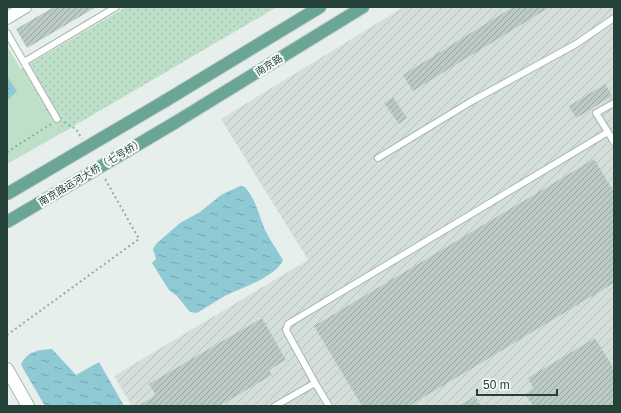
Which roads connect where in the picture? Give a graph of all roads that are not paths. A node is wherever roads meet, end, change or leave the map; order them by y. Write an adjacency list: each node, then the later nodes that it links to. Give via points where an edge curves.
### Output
1 (25, 7): 5 (street)
2 (116, 7): 8 (lane)
3 (320, 7): 15 (main road, bridge)
4 (363, 7): 11 (main road, 南京路)
5 (7, 18)
6 (614, 18): 14 (lane, via 576,44 472,101)
7 (7, 34): 8 (lane)
8 (24, 62): 10 (lane)
9 (614, 103): 12 (lane, via 596,113)
10 (57, 119)
11 (176, 122): 16 (main road, 南京路运河大桥（七号桥）, bridge)
12 (608, 132): 13 (lane); 18 (lane, via 288,324 286,330)
13 (614, 142)
14 (378, 158)
15 (7, 194)
16 (7, 222)
17 (7, 369): 19 (street)
18 (315, 383): 20 (lane); 21 (lane)
19 (28, 406)
20 (275, 406)
21 (329, 406)

